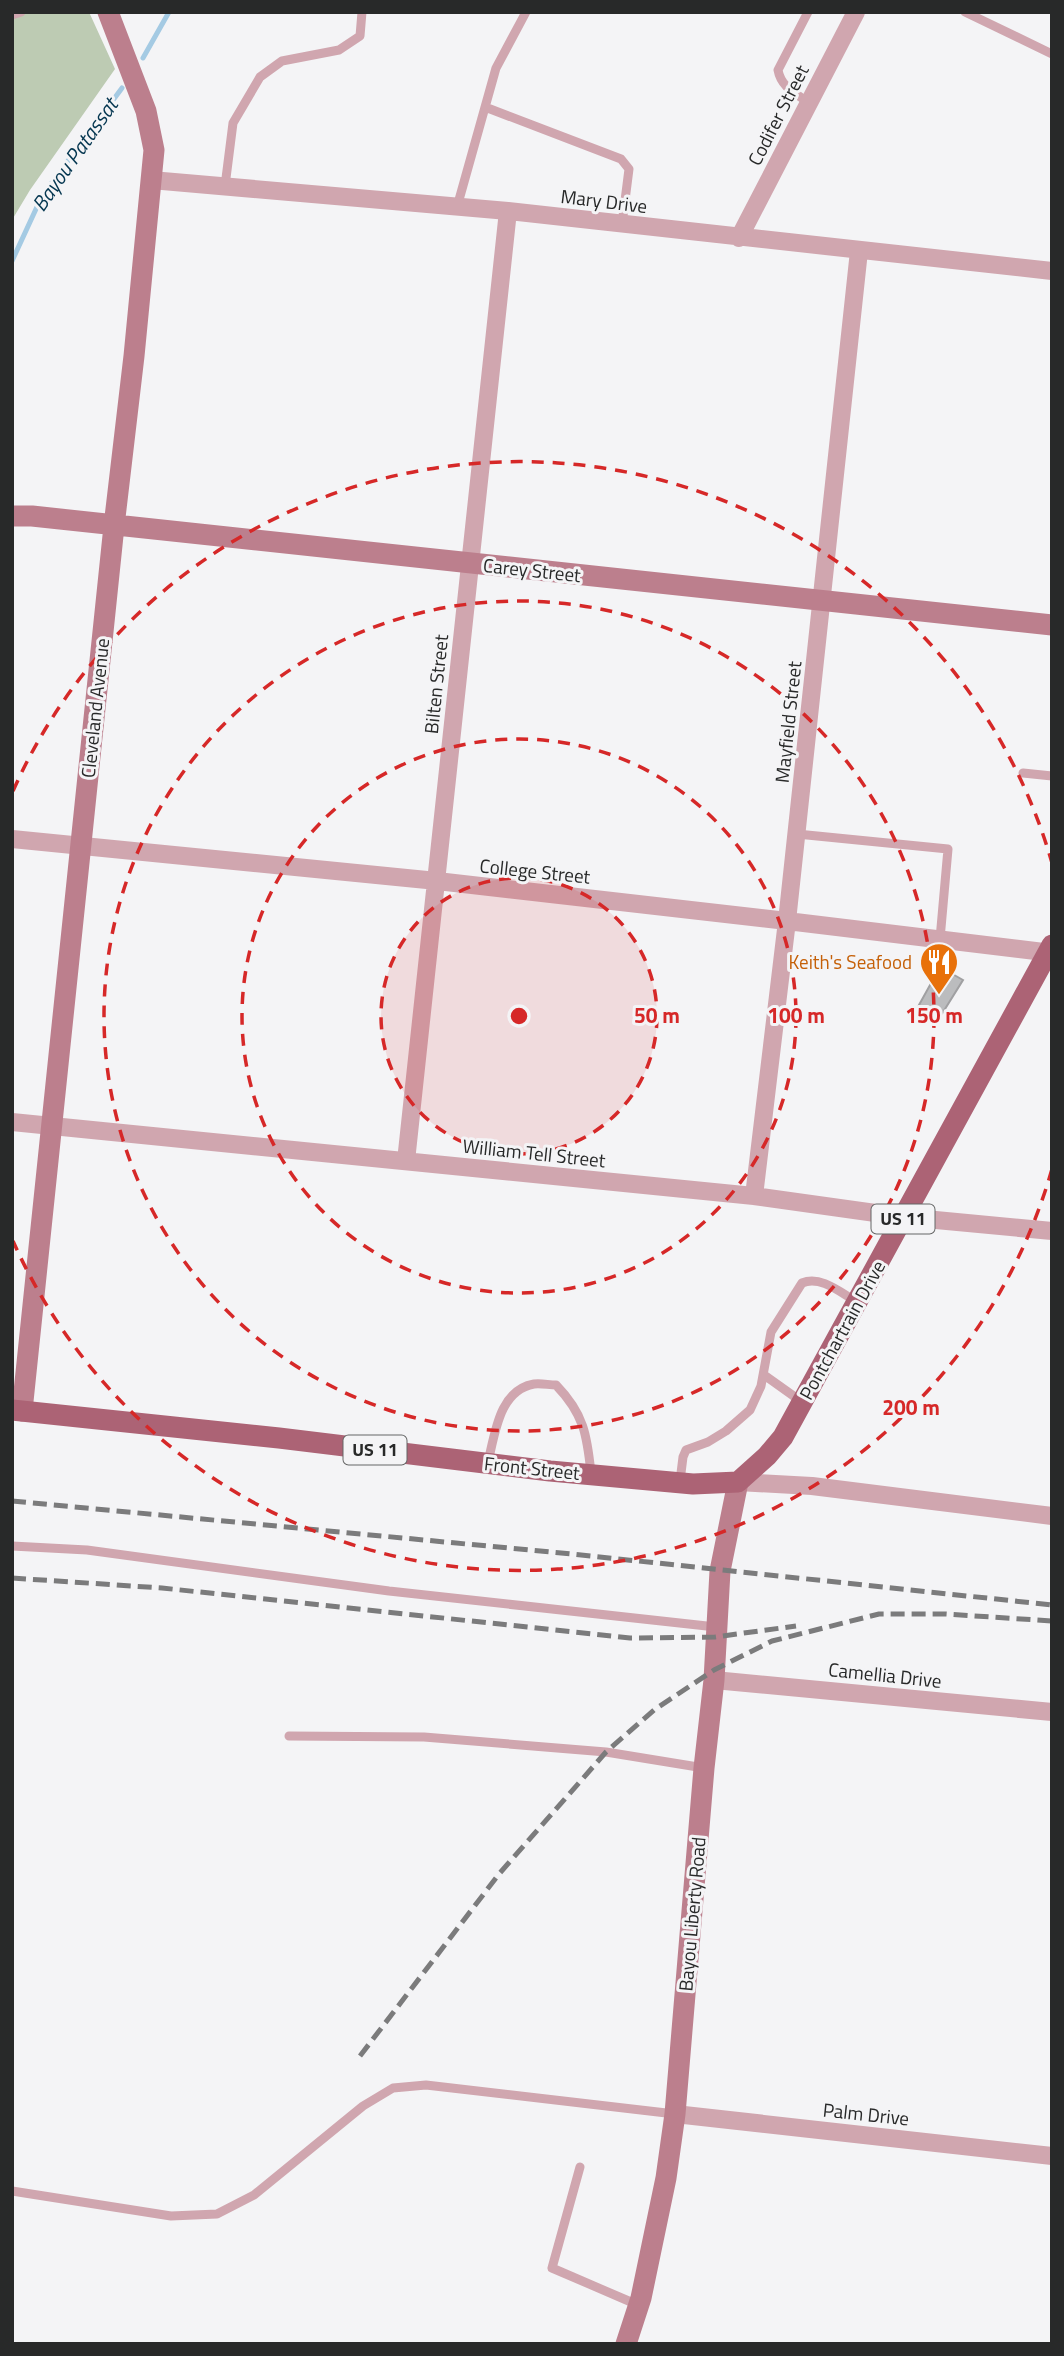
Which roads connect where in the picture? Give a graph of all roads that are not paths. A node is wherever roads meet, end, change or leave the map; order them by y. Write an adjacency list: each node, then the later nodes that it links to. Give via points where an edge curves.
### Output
1 (22, 12): 8 (lane)
2 (108, 12): 12 (street, Cleveland Avenue, via 146,111 154,150)
3 (362, 12): 13 (lane, via 360,36 350,43 339,50 282,61 260,77 233,123)
4 (526, 12): 11 (lane, via 496,68)
5 (808, 12): 10 (lane, via 778,70 785,87)
6 (856, 12): 10 (street, Codifer Street)
7 (964, 12): 9 (lane)
8 (12, 16)
9 (1052, 54)
10 (808, 102): 17 (street, Codifer Street)
11 (485, 107): 14 (lane); 16 (lane, via 621,159 629,169)
12 (152, 180): 13 (street, Mary Drive); 21 (street, Cleveland Avenue)
13 (225, 187): 14 (street, Mary Drive)
14 (457, 207): 15 (street, Mary Drive)
15 (508, 211): 16 (street, Mary Drive); 22 (street, Bilten Street)
16 (622, 224): 17 (street, Mary Drive)
17 (739, 238): 18 (street, Mary Drive)
18 (859, 251): 19 (street, Mary Drive); 23 (street, Mayfield Street)
19 (1052, 271)
20 (12, 516): 21 (street, Carey Street)
21 (114, 526): 22 (street, Carey Street); 29 (street, Cleveland Avenue)
22 (469, 564): 23 (street, Carey Street); 30 (street, Bilten Street)
23 (823, 601): 24 (street, Carey Street); 27 (street, Mayfield Street)
24 (1052, 625)
25 (1023, 773): 26 (lane)
26 (1052, 776)
27 (797, 834): 31 (street, Mayfield Street); 32 (lane, via 948,849)
28 (12, 839): 29 (street, College Street)
29 (81, 846): 30 (street, College Street); 35 (street, Cleveland Avenue)
30 (437, 881): 31 (street, College Street); 36 (street, Bilten Street)
31 (788, 920): 32 (street, College Street); 37 (street, Mayfield Street)
32 (940, 939): 33 (street, College Street)
33 (1050, 950): 38 (main road, Pontchartrain Drive / US 11)
34 (12, 1122): 35 (street, William Tell Street)
35 (52, 1126): 36 (street, William Tell Street); 43 (street, Cleveland Avenue)
36 (406, 1161): 37 (street, William Tell Street)
37 (754, 1196): 38 (street, William Tell Street)
38 (904, 1217): 39 (street, William Tell Street); 40 (main road, Pontchartrain Drive / US 11)
39 (1052, 1231)
40 (857, 1302): 41 (lane, via 818,1280 802,1283 771,1332); 42 (main road, Pontchartrain Drive / US 11)
41 (764, 1375): 42 (lane); 47 (lane, via 750,1410 739,1422 684,1452)
42 (803, 1402): 46 (main road, Pontchartrain Drive / US 11, via 783,1437)
43 (17, 1411): 44 (main road, Front Street / US 11)
44 (487, 1463): 45 (main road, Front Street / US 11); 45 (lane, via 502,1410 515,1392 533,1384 556,1385 570,1399 586,1432)
45 (591, 1475): 47 (main road, Front Street / US 11)
46 (738, 1482): 47 (main road, Front Street / US 11); 48 (street, Front Street, via 812,1486); 50 (street, Bayou Liberty Road, via 720,1570)
47 (680, 1483)
48 (1052, 1516)
49 (12, 1546): 50 (lane, via 87,1550 389,1591)
50 (718, 1627): 51 (street, Bayou Liberty Road)
51 (714, 1680): 52 (street, Camellia Drive); 54 (street, Bayou Liberty Road)
52 (1052, 1712)
53 (289, 1736): 54 (lane, via 424,1737 606,1752)
54 (704, 1768): 55 (street, Bayou Liberty Road)
55 (675, 2113): 56 (street, Palm Drive); 58 (lane, via 426,2085 393,2088 363,2106 254,2195 217,2214 171,2216); 59 (street, Bayou Liberty Road)
56 (1052, 2156)
57 (580, 2167): 59 (lane, via 552,2267)
58 (12, 2191)
59 (638, 2305): 60 (street, Bayou Liberty Road)
60 (626, 2344)

